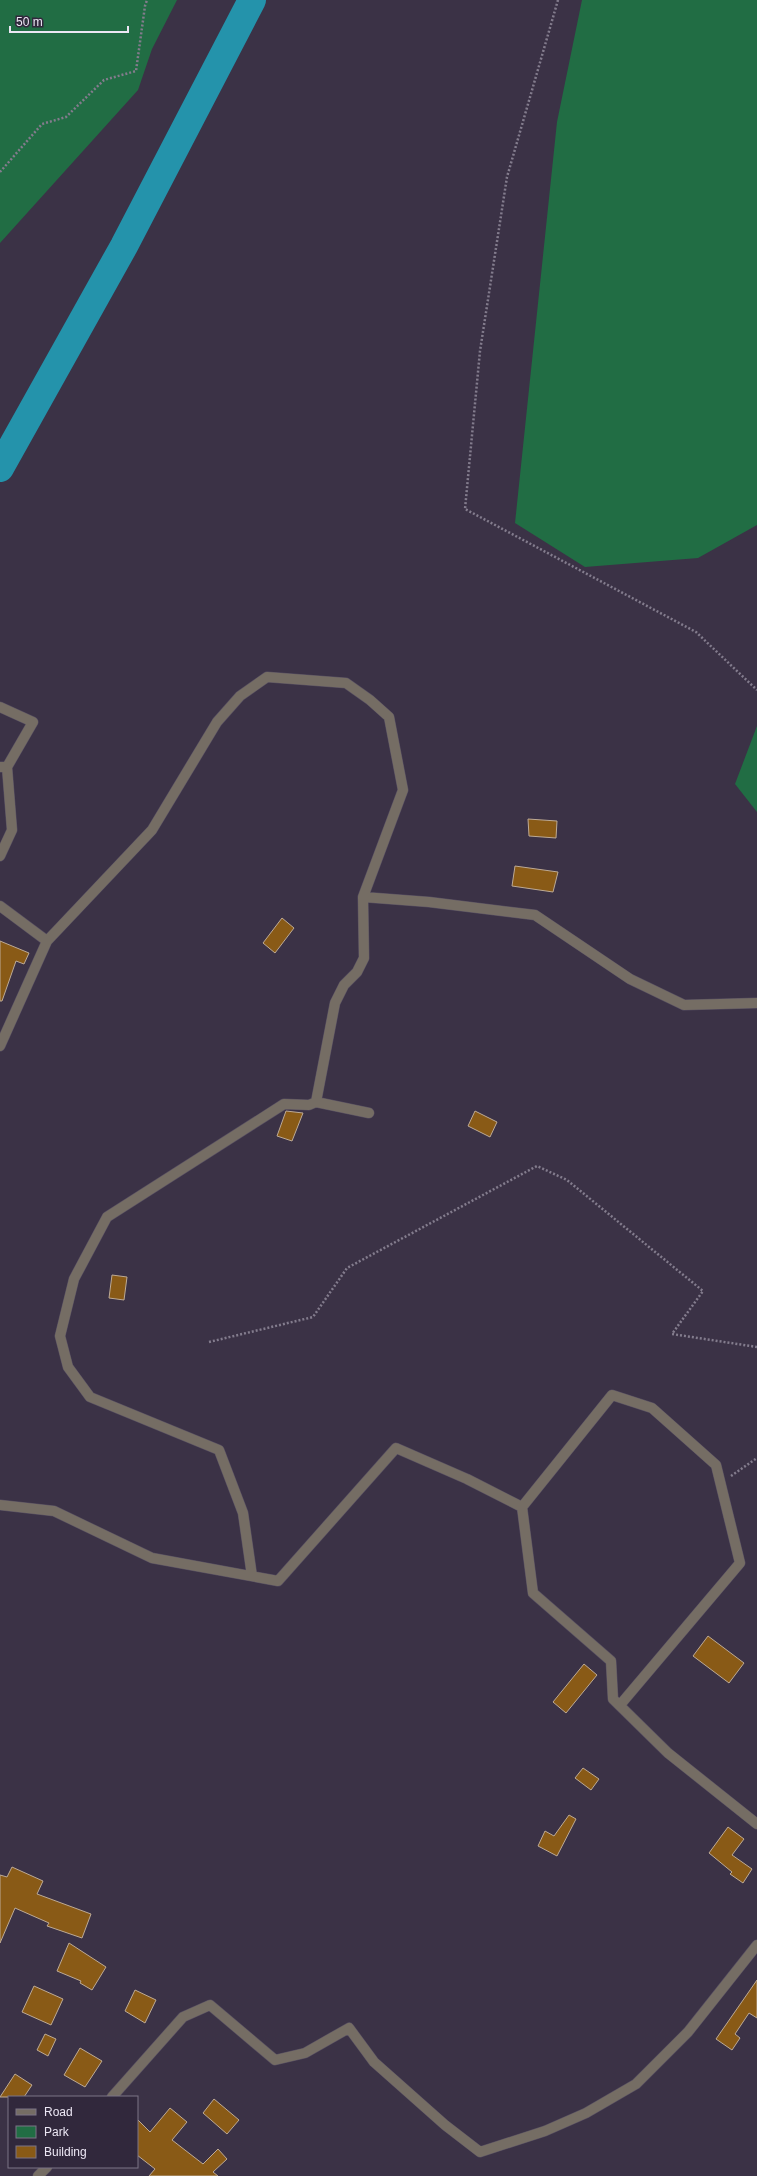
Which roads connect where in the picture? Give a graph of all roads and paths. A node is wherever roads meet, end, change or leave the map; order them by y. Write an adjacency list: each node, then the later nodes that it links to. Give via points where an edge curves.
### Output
1 (147, 0): 3 (path, via 136,71 104,80 66,117 42,124)
2 (558, 0): 4 (path, via 507,177 480,351 465,509 696,632)
3 (0, 172)
4 (757, 690)
5 (0, 707): 6 (street, via 33,722)
6 (3, 767): 7 (street, via 12,830)
7 (0, 856)
8 (363, 897): 10 (street, via 403,790 389,717 346,683 267,677 240,696 217,722 152,830); 11 (street, via 429,902 535,916 630,979 684,1004); 13 (street, via 364,958 335,1003)
9 (0, 906): 10 (street)
10 (47, 941): 12 (street)
11 (757, 1003)
12 (0, 1046)
13 (316, 1102): 14 (street); 21 (street, via 309,1105 284,1104 106,1217 74,1279 60,1336 68,1367 90,1397 219,1450 243,1513)
14 (369, 1113)
15 (209, 1342): 16 (path, via 313,1317 347,1268 537,1166 567,1180 703,1291 672,1334)
16 (757, 1347)
17 (757, 1458): 18 (path)
18 (720, 1484): 20 (street, via 716,1465 652,1408 612,1395); 22 (street, via 740,1563)
19 (0, 1505): 21 (street, via 54,1511 152,1558)
20 (522, 1507): 21 (street, via 467,1479 396,1448 278,1581); 22 (street, via 533,1593 611,1660 613,1699)
21 (252, 1576)
22 (620, 1705): 23 (street, via 668,1753)
23 (757, 1824)
24 (757, 1945): 25 (street, via 688,2032 636,2084 586,2113 545,2131 480,2152 444,2125 374,2062 349,2028 305,2053 275,2060 210,2005 183,2016)
25 (113, 2096)
26 (46, 2168): 27 (street)
27 (38, 2176)

